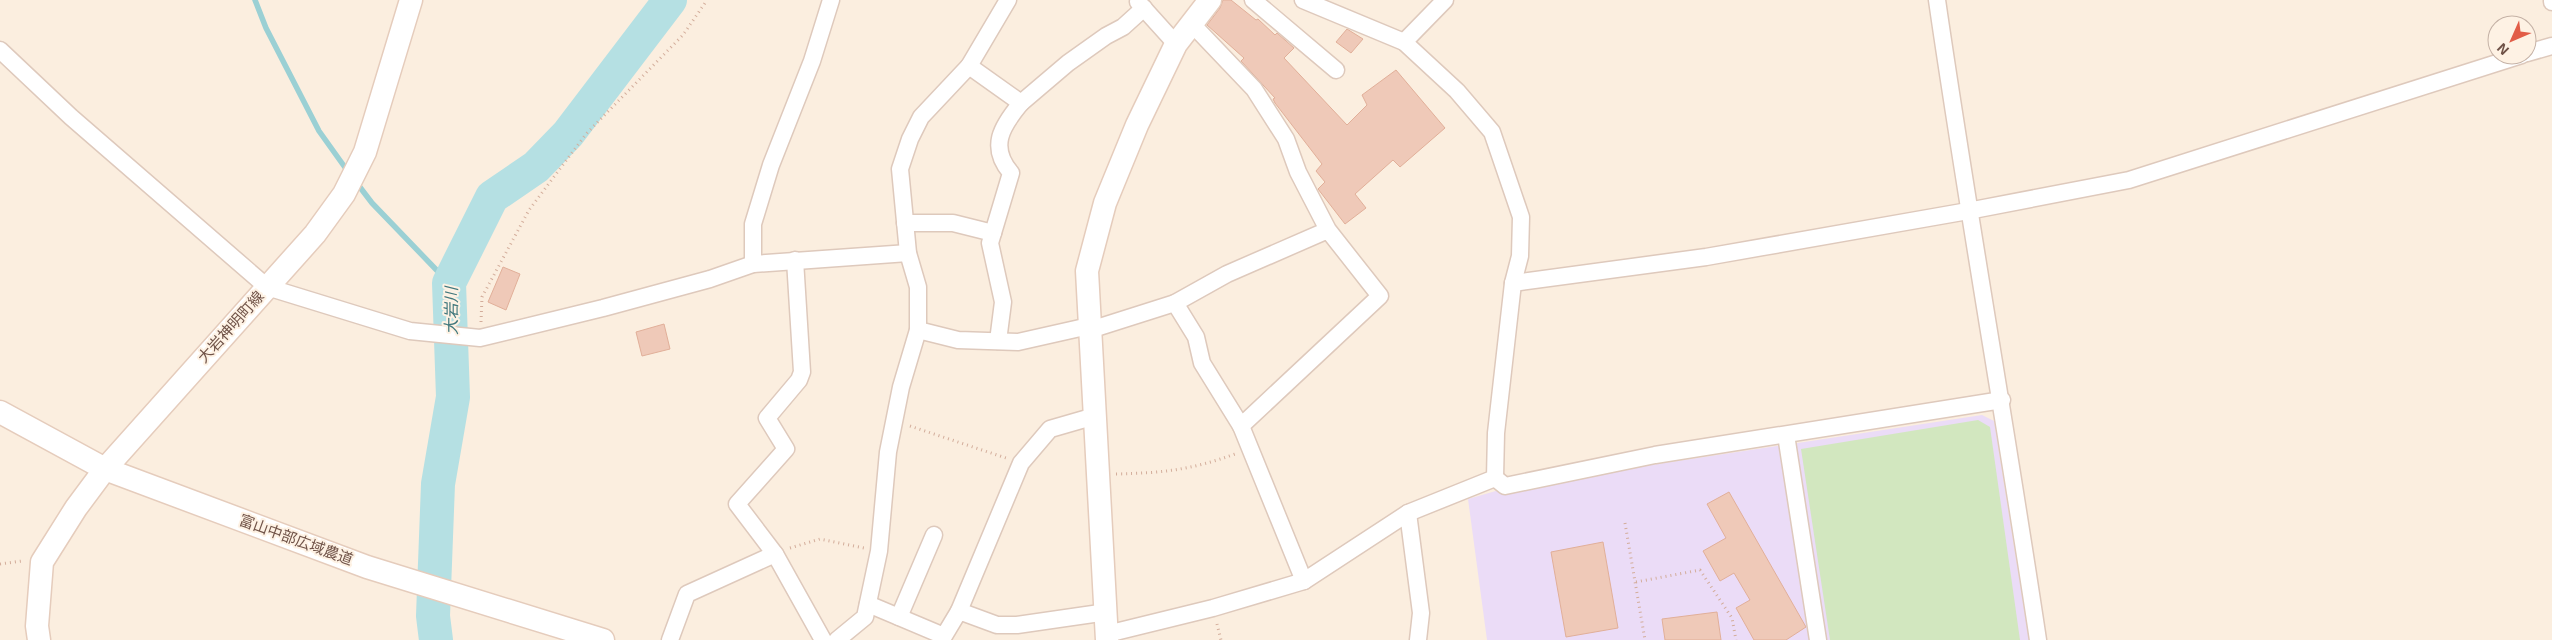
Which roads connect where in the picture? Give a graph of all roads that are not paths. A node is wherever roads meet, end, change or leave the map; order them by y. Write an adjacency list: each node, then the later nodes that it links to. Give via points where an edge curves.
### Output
1 (411, 0): 28 (street, 大岩神明町線, via 365,152 344,194)
2 (831, 0): 26 (street, via 753,224)
3 (1008, 0): 17 (street)
4 (1210, 0): 10 (street)
5 (1253, 0): 18 (street)
6 (1303, 0): 11 (street)
7 (1445, 0): 11 (street)
8 (1937, 0): 20 (street)
9 (1140, 4): 12 (street); 19 (street, via 1124,28 1106,36 1068,63)
10 (1192, 24): 12 (street); 22 (street, via 1254,89 1286,139 1310,197)
11 (1404, 42): 27 (street, via 1457,91 1492,132 1521,217 1520,256)
12 (1176, 44): 30 (street, via 1104,203 1087,271)
13 (2552, 46): 15 (street)
14 (0, 50): 28 (street, via 71,117)
15 (2537, 50)
16 (2491, 65): 20 (street, via 2129,180)
17 (969, 66): 19 (street); 21 (street, via 921,117 910,138 900,169)
18 (1336, 70)
19 (1021, 103): 23 (street, via 999,137 1001,162 1011,173)
20 (1968, 211): 27 (street, via 1706,257); 33 (street)
21 (905, 223): 23 (street, via 953,223); 24 (street)
22 (1328, 230): 29 (street, via 1228,274); 36 (street, via 1380,296)
23 (993, 233): 32 (street, via 990,244 1003,302)
24 (908, 253): 25 (street); 31 (street, via 918,287)
25 (795, 260): 26 (street); 42 (street, via 802,372 767,418 786,449 737,504)
26 (753, 264): 28 (street, via 612,306 480,338 410,331)
27 (1513, 283): 39 (street, via 1496,433)
28 (267, 287): 38 (street, 大岩神明町線)
29 (1174, 303): 30 (street); 36 (street, via 1196,337 1202,363)
30 (1089, 328): 32 (street, via 1018,342); 35 (street)
31 (918, 330): 32 (street, via 958,340); 44 (street, via 888,452 879,551)
32 (998, 341)
33 (2002, 400): 37 (street); 55 (street)
34 (0, 412): 38 (street, 富山中部広域農道)
35 (1095, 416): 45 (street, via 1050,429 1021,463); 47 (street)
36 (1240, 426): 43 (street)
37 (1786, 435): 39 (street, via 1655,455 1505,486); 54 (street)
38 (105, 469): 48 (street, 大岩神明町線, via 42,562 37,626); 49 (street, 富山中部広域農道, via 367,566)
39 (1495, 478): 40 (street)
40 (1408, 512): 43 (street); 53 (street, via 1421,613)
41 (934, 535): 46 (street)
42 (776, 554): 50 (street, via 688,594); 51 (street)
43 (1304, 581): 47 (street, via 1213,608)
44 (868, 604): 46 (street); 52 (street, via 866,617)
45 (958, 611): 46 (street, via 944,636); 47 (street, via 997,625)
46 (899, 617)
47 (1107, 629)
48 (40, 640)
49 (603, 640)
50 (670, 640)
51 (823, 640)
52 (837, 640)
53 (1418, 640)
54 (1818, 640)
55 (2038, 640)

